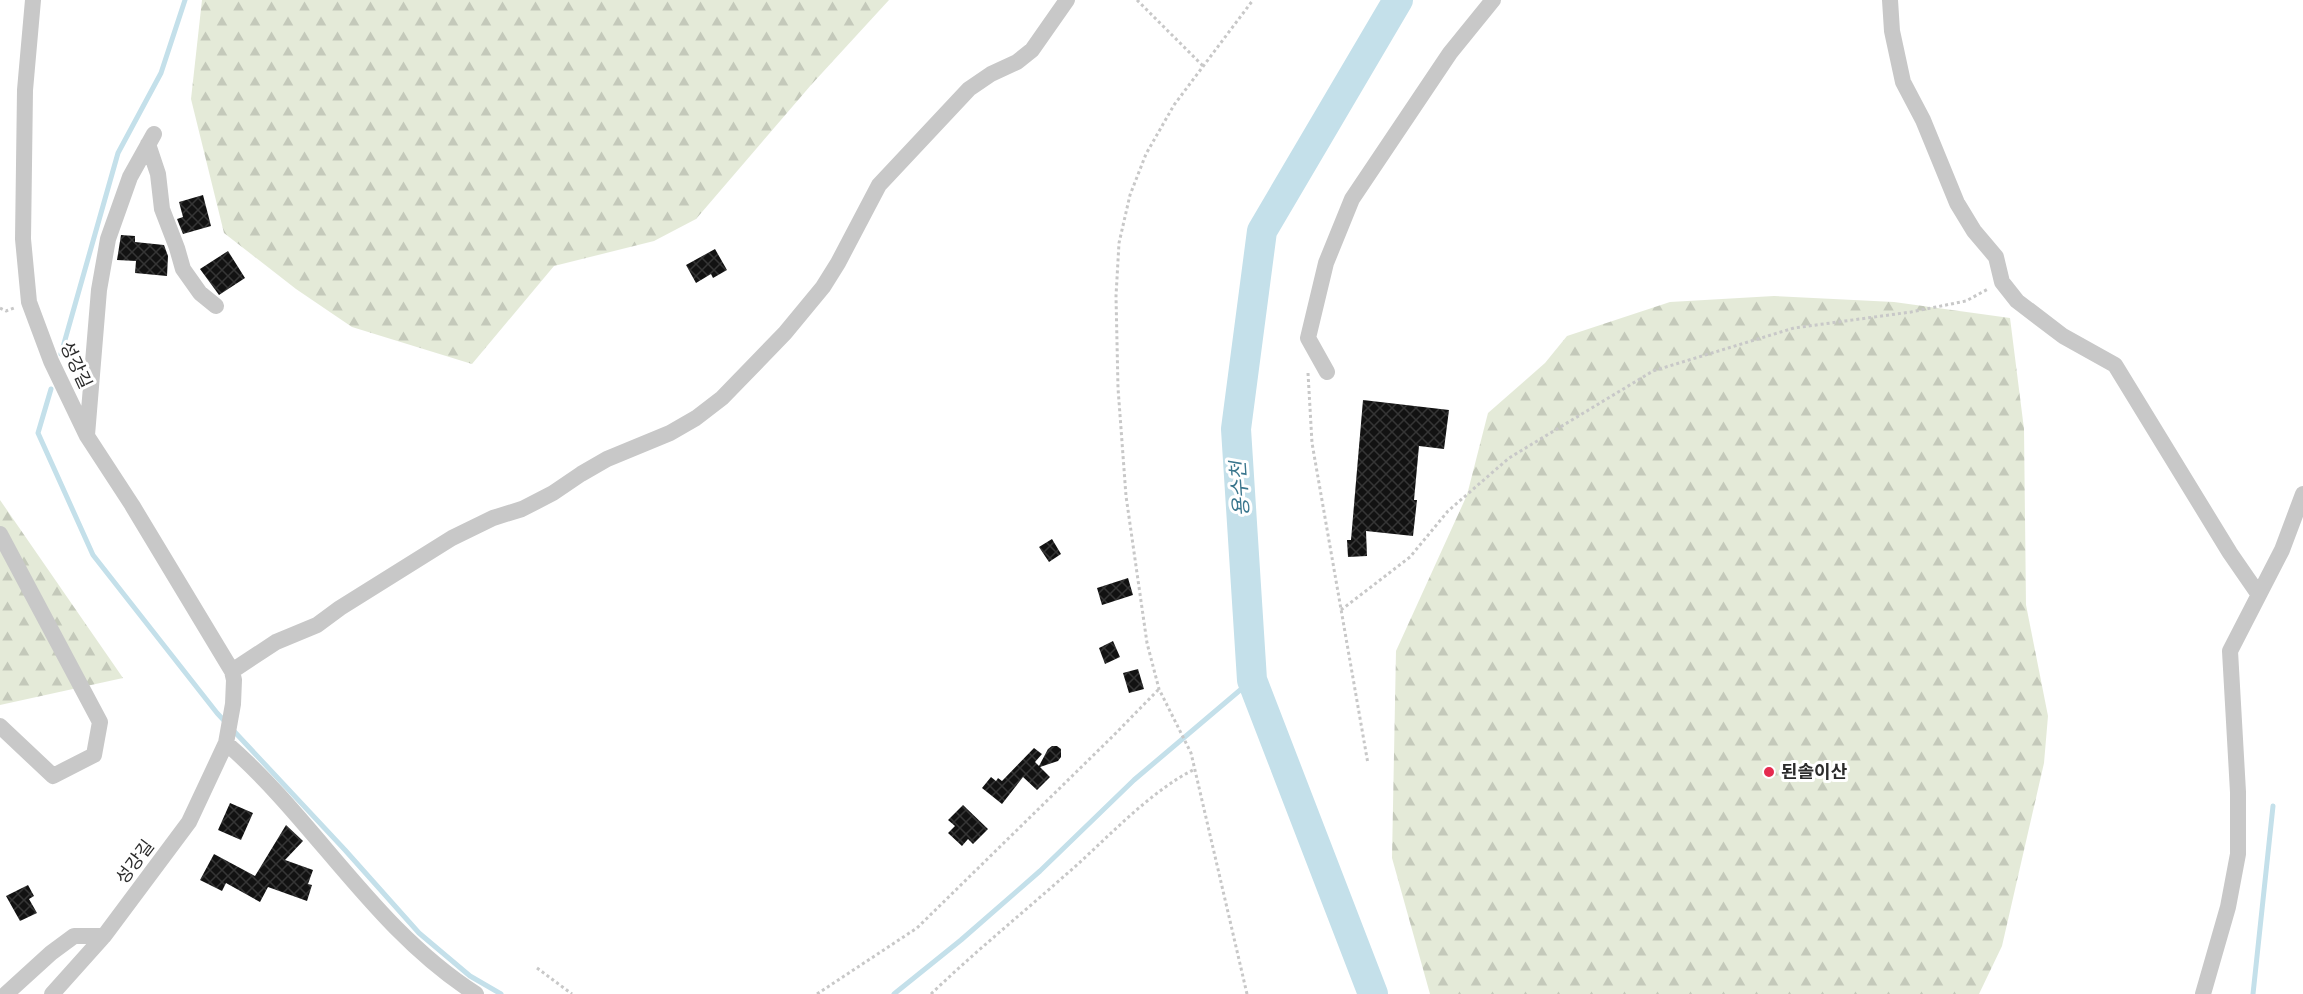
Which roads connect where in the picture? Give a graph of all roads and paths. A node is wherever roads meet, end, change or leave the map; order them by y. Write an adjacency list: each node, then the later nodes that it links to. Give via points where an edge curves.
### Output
1 (33, 0): 12 (street, 성강길, via 25,90 23,239 29,302 51,361)
2 (1067, 0): 17 (street, via 1032,50 969,89 879,185 823,287 722,398 696,418 607,459 553,494 452,538 317,625 276,642)
3 (1137, 0): 7 (path)
4 (1253, 0): 7 (path)
5 (1493, 0): 11 (street, via 1450,53 1352,199 1326,263 1308,338)
6 (1890, 0): 8 (street, via 1903,82 1957,203 1996,257)
7 (1203, 66): 18 (path, via 1174,105 1146,154 1130,195 1119,243 1118,388 1126,496 1147,643)
8 (2002, 282): 15 (street, via 2017,301 2063,336 2115,365); 16 (path, via 1966,301 1794,328 1653,370 1509,458 1448,511 1410,557)
9 (216, 306): 12 (street, via 200,293 183,269 162,209 151,139 130,177 108,239 99,290)
10 (1308, 366): 16 (path, via 1312,443)
11 (1327, 372)
12 (87, 436): 17 (street, 성강길)
13 (2303, 494): 15 (street, via 2282,550)
14 (0, 534): 19 (street, via 100,722 94,755 53,776)
15 (2259, 595): 32 (street, via 2230,651 2238,854 2228,907)
16 (1341, 610): 21 (path)
17 (232, 671): 20 (street, 성강길, via 233,704)
18 (1159, 689): 22 (path, via 1191,753); 29 (path, via 917,928)
19 (0, 726)
20 (226, 741): 23 (street, 성강길, via 189,822); 27 (street, via 256,769 381,913)
21 (1368, 764)
22 (1193, 770): 30 (path, via 1143,806); 31 (path)
23 (104, 936): 25 (street, via 74,936); 26 (street, 성강길)
24 (537, 968): 28 (path)
25 (6, 994)
26 (52, 994)
27 (476, 994)
28 (572, 994)
29 (817, 994)
30 (931, 994)
31 (1247, 994)
32 (2203, 994)

